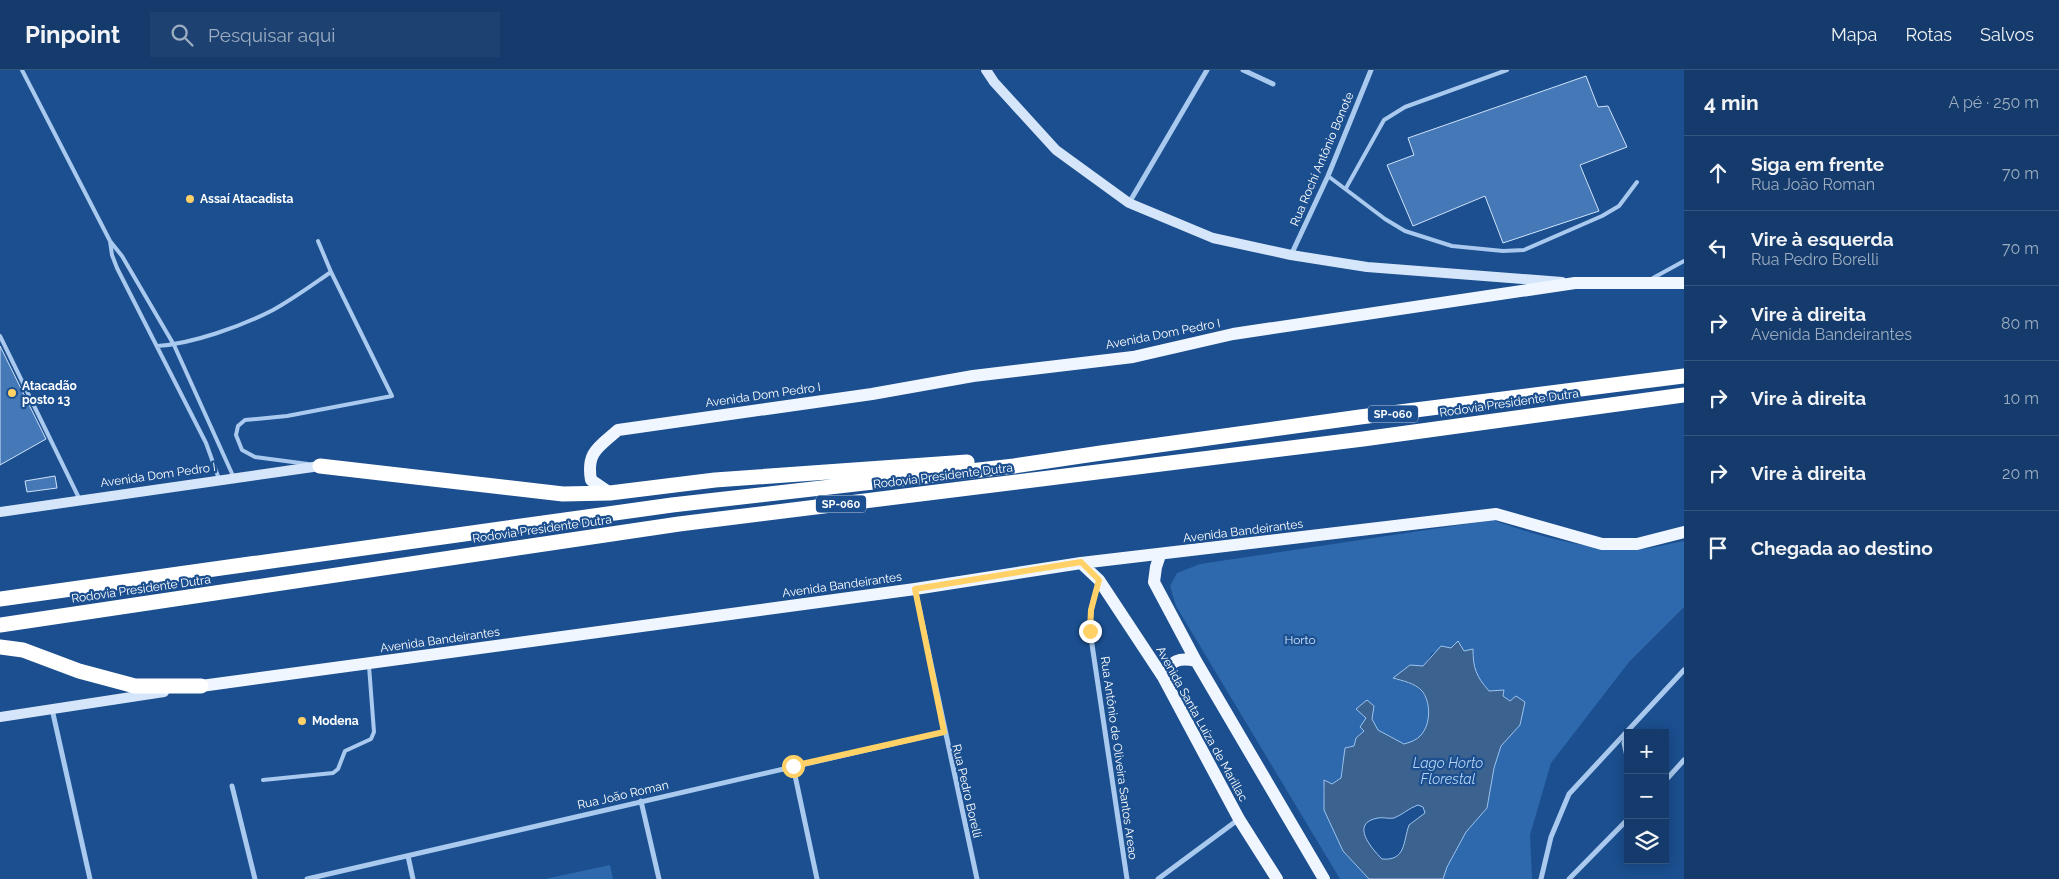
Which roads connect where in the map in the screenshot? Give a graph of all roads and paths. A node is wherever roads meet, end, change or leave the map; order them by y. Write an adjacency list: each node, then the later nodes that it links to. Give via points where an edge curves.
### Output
1 (22, 70): 12 (lane)
2 (986, 70): 11 (main road, via 1056,150)
3 (1207, 70): 11 (street)
4 (1243, 70): 7 (street)
5 (1371, 70): 8 (street, Rua Rochi Antônio Bonote)
6 (1507, 70): 10 (lane, via 1405,107 1384,120)
7 (1272, 84)
8 (1328, 176): 10 (lane); 14 (street, Rua Rochi Antônio Bonote)
9 (1636, 182): 10 (lane, via 1619,206 1602,216 1524,250 1510,251 1452,246 1405,231)
10 (1346, 188)
11 (1129, 203): 14 (main road, via 1213,238)
12 (110, 241): 21 (lane); 22 (lane, via 117,268)
13 (318, 241): 16 (lane)
14 (1291, 255): 17 (main road, via 1368,267)
15 (1684, 261): 18 (lane)
16 (331, 272): 21 (lane, via 273,310 210,335); 26 (lane, via 392,396 287,416 245,420 238,426 236,435 242,450 255,457)
17 (1575, 282): 18 (main road, Avenida Dom Pedro I); 29 (main road, Avenida Dom Pedro I, via 1233,334 1133,357 973,376 872,394 618,430 594,453 589,465 592,480)
18 (1648, 282): 19 (main road, Avenida Dom Pedro I)
19 (1684, 283)
20 (0, 336): 30 (lane)
21 (174, 345): 22 (lane); 27 (lane)
22 (156, 346): 28 (lane, via 206,443)
23 (1684, 376): 25 (highway, Rodovia Presidente Dutra / SP-060)
24 (1684, 395): 38 (highway, Rodovia Presidente Dutra / SP-060, via 1363,439 679,524)
25 (1101, 452): 29 (highway, via 715,480); 37 (highway, Rodovia Presidente Dutra / SP-060, via 1014,466 672,505)
26 (320, 466): 27 (main road, Avenida Dom Pedro I); 29 (highway, via 562,494)
27 (234, 478): 28 (main road, Avenida Dom Pedro I)
28 (220, 480): 30 (main road, Avenida Dom Pedro I)
29 (610, 493)
30 (80, 500): 31 (main road, Avenida Dom Pedro I)
31 (0, 512)
32 (1684, 532): 33 (main road, Avenida Bandeirantes, via 1637,544 1602,544 1496,514)
33 (1160, 555): 34 (main road, Avenida Bandeirantes); 40 (main road, Avenida Santa Luíza de Marillac, via 1154,582)
34 (1081, 562): 35 (main road, Avenida Santa Luíza de Marillac); 36 (main road, Avenida Bandeirantes)
35 (1099, 580): 43 (main road, Avenida Santa Luíza de Marillac); 65 (street, Rua Antônio de Oliveira Santos Areao, via 1091,610 1090,631)
36 (915, 589): 41 (main road, Avenida Bandeirantes); 48 (street, Rua Pedro Borelli)
37 (0, 599)
38 (0, 625)
39 (0, 647): 44 (highway, via 23,650 79,671 135,686)
40 (1196, 661): 43 (main road, via 1175,660 1166,668); 68 (main road, Avenida Santa Luíza de Marillac)
41 (369, 664): 44 (main road, Avenida Bandeirantes); 52 (lane, via 374,732 370,739 345,751 338,769 332,773)
42 (1684, 670): 47 (street)
43 (1163, 677): 55 (main road, Avenida Santa Luíza de Marillac)
44 (201, 686): 45 (main road, Avenida Bandeirantes)
45 (52, 709): 46 (main road, Avenida Bandeirantes); 58 (street)
46 (0, 717)
47 (1631, 727): 69 (street, via 1569,794 1551,837)
48 (944, 732): 50 (street, Rua João Roman); 64 (street, Rua Pedro Borelli)
49 (1684, 760): 51 (street)
50 (793, 766): 54 (street, Rua João Roman); 63 (street)
51 (1669, 777)
52 (263, 780)
53 (232, 786): 59 (street)
54 (641, 801): 57 (street, Rua João Roman); 62 (street)
55 (1239, 819): 66 (street); 67 (main road, Avenida Santa Luíza de Marillac)
56 (1624, 823): 70 (street)
57 (408, 856): 60 (street, Rua João Roman); 61 (street)
58 (90, 879)
59 (255, 879)
60 (308, 879)
61 (413, 879)
62 (659, 879)
63 (817, 879)
64 (977, 879)
65 (1127, 879)
66 (1158, 879)
67 (1277, 879)
68 (1324, 879)
69 (1541, 879)
70 (1569, 879)

